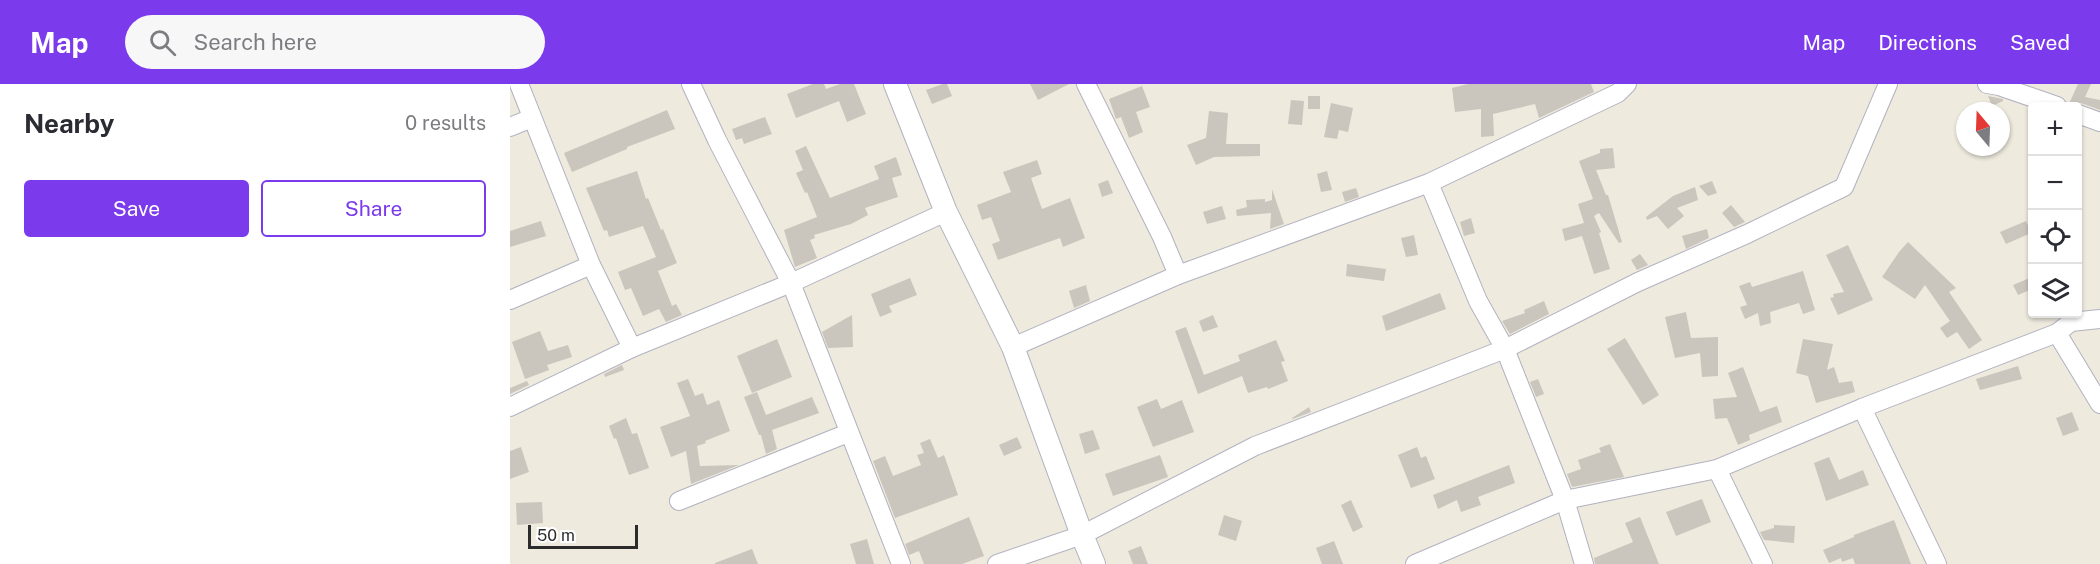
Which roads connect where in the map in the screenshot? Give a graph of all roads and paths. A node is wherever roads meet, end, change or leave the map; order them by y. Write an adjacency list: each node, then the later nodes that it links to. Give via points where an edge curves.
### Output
1 (519, 84): 10 (street)
2 (691, 84): 17 (street)
3 (895, 84): 14 (street)
4 (1086, 84): 16 (street)
5 (1628, 84): 13 (street, via 1618,93)
6 (1888, 84): 23 (street, via 1844,187 1638,282)
7 (1987, 84): 8 (street)
8 (2045, 102)
9 (2082, 115): 11 (street)
10 (532, 118): 12 (street); 15 (street)
11 (2100, 122)
12 (510, 127)
13 (1429, 183): 16 (street); 23 (street, via 1478,301)
14 (946, 212): 17 (street); 21 (street)
15 (591, 265): 18 (street); 22 (street)
16 (1178, 275): 21 (street)
17 (791, 283): 22 (street); 27 (street)
18 (510, 300)
19 (2100, 319): 20 (street, via 2071,322)
20 (2057, 333): 24 (street); 26 (street)
21 (1013, 347): 31 (street)
22 (632, 348): 25 (street)
23 (1505, 349): 29 (street); 31 (street, via 1255,446)
24 (2100, 404)
25 (510, 407)
26 (1862, 408): 28 (street); 38 (street)
27 (848, 433): 30 (street); 32 (street)
28 (1717, 469): 29 (street); 37 (street)
29 (1565, 500): 35 (street); 36 (street)
30 (679, 501)
31 (1082, 535): 33 (street); 34 (street)
32 (901, 564)
33 (997, 564)
34 (1094, 564)
35 (1415, 564)
36 (1584, 564)
37 (1763, 564)
38 (1937, 564)

